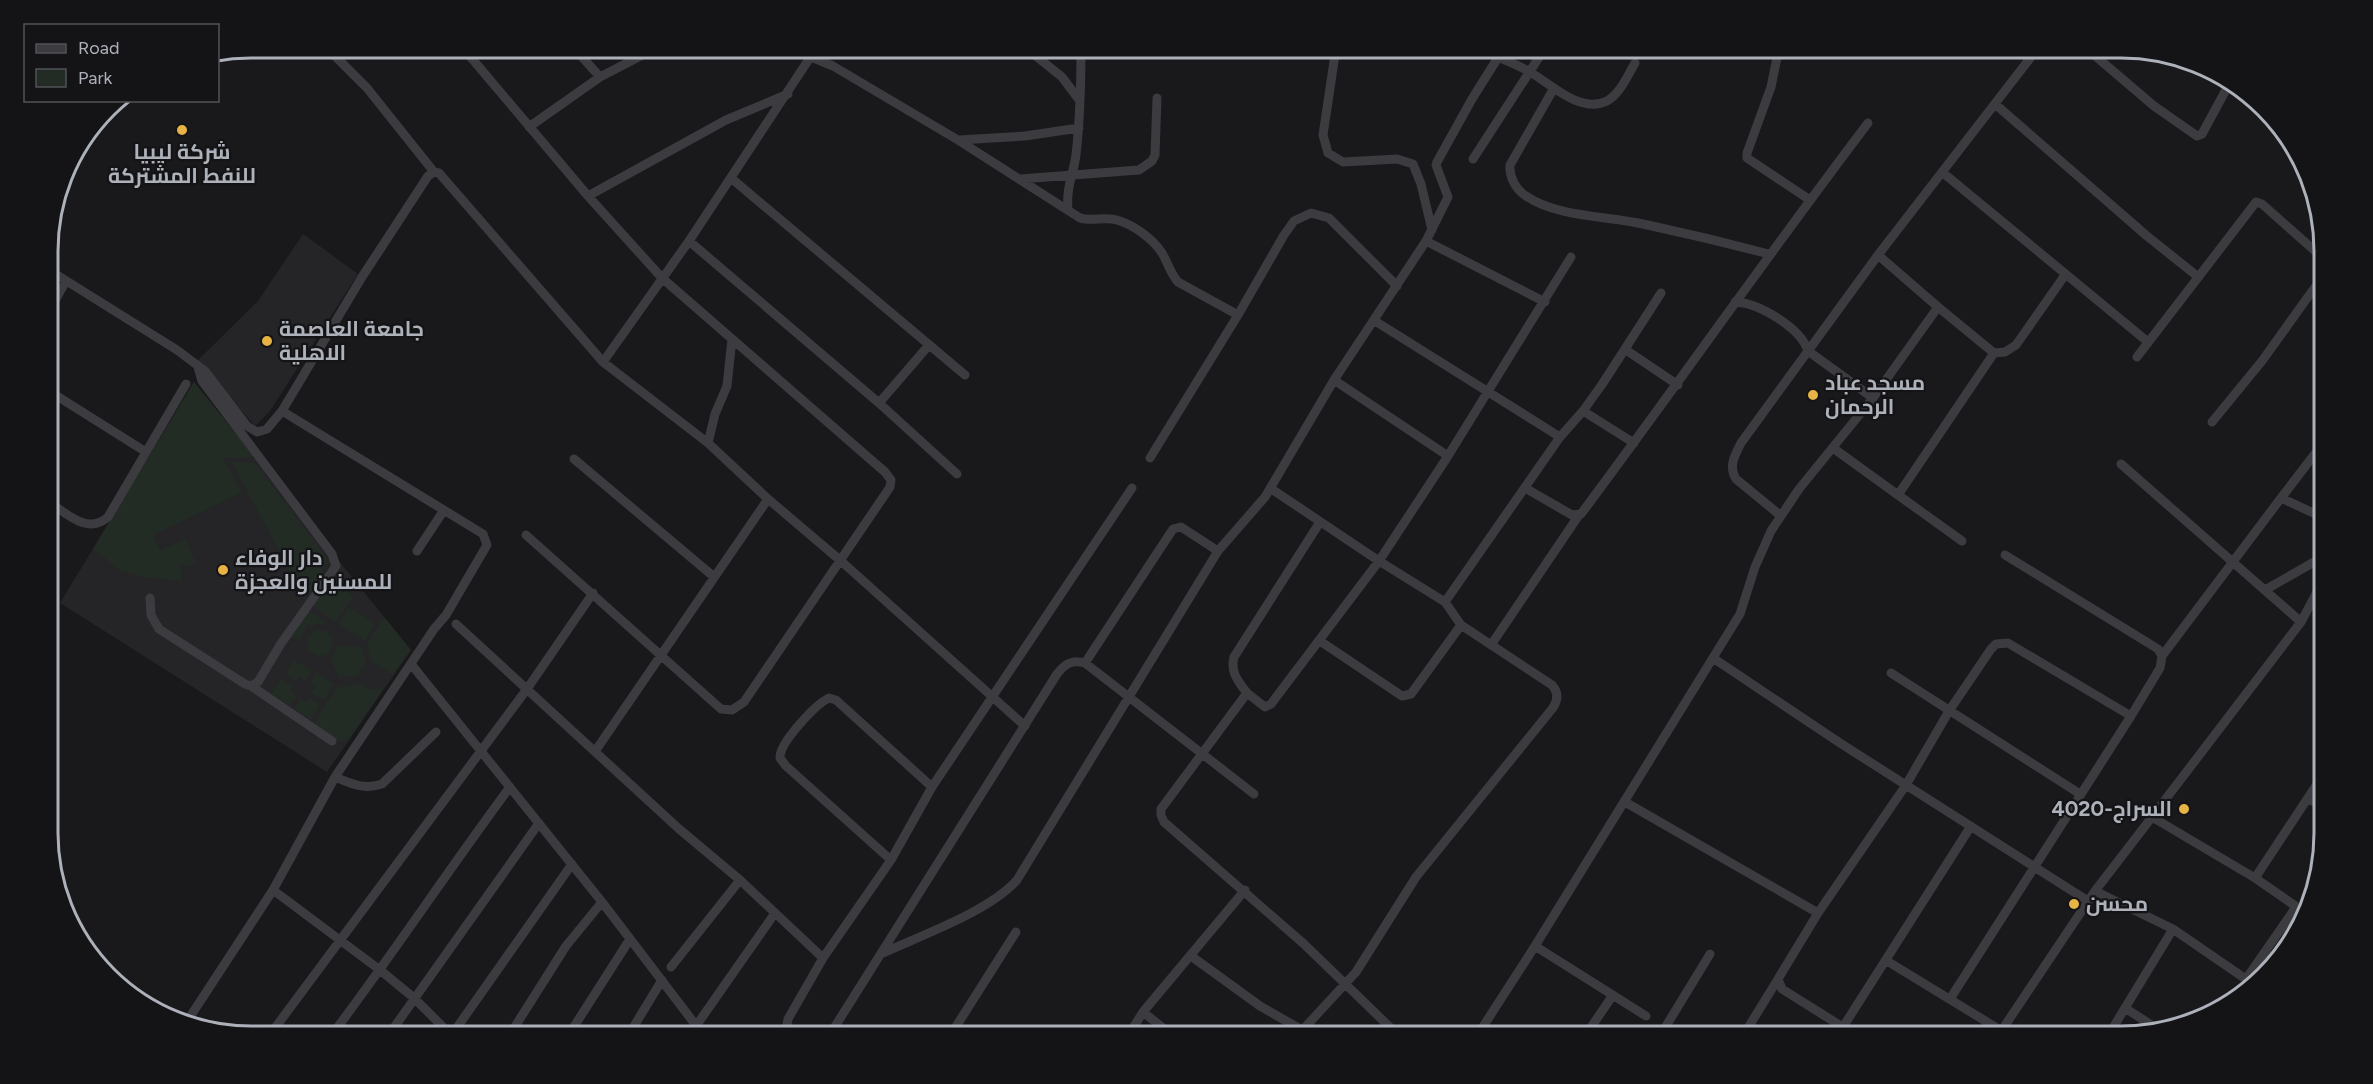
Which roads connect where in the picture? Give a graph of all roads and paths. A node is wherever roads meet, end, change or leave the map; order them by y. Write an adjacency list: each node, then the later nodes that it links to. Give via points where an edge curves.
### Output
1 (337, 58): 29 (street, via 367,88)
2 (471, 58): 25 (street)
3 (583, 58): 17 (street)
4 (637, 58): 17 (street)
5 (808, 58): 20 (street)
6 (822, 58): 27 (street)
7 (1038, 58): 22 (street, via 1062,77)
8 (1081, 58): 22 (street)
9 (1335, 58): 37 (street, via 1323,135 1328,153 1343,162 1397,159 1413,164)
10 (1500, 58): 16 (street); 37 (street, via 1437,162 1448,197)
11 (1539, 58): 16 (street)
12 (1777, 58): 35 (street, via 1747,158)
13 (2030, 58): 23 (street)
14 (2098, 58): 19 (street, via 2197,136 2202,134)
15 (1635, 63): 18 (street, via 1614,94 1603,102 1576,100)
16 (1530, 72): 18 (street); 28 (street)
17 (600, 77): 25 (street)
18 (1554, 88): 41 (street, via 1510,165 1513,181 1527,197 1566,212 1643,224)
19 (2226, 89)
20 (788, 94): 32 (street); 34 (street, via 707,130)
21 (1157, 98): 31 (street, via 1152,161 1138,170)
22 (1080, 101): 26 (street)
23 (1995, 104): 30 (street); 46 (street)
24 (1868, 123): 35 (street)
25 (530, 127): 34 (street)
26 (1079, 128): 27 (street); 31 (street)
27 (958, 140): 33 (street)
28 (1473, 159)
29 (434, 172): 65 (street, via 445,176); 75 (street, via 368,268)
30 (1942, 172): 42 (street); 44 (street)
31 (1071, 176): 33 (street); 36 (street, via 1066,193)
32 (731, 178): 38 (street); 60 (street)
33 (1020, 179): 36 (street)
34 (588, 196): 47 (street)
35 (1810, 200): 41 (street)
36 (1068, 210): 56 (street, via 1086,220 1117,220 1146,236 1157,245 1178,282)
37 (1432, 230): 39 (street)
38 (689, 241): 47 (street); 74 (street)
39 (1426, 241): 49 (street); 53 (street)
40 (2314, 250): 46 (street, via 2256,202)
41 (1768, 254): 54 (street)
42 (1878, 255): 55 (street); 62 (street)
43 (1571, 257): 53 (street)
44 (2065, 275): 59 (street); 63 (street, via 2016,345 2006,352)
45 (59, 276): 48 (street)
46 (2197, 276): 59 (street)
47 (662, 278): 58 (street); 65 (street)
48 (66, 281): 52 (street); 66 (street, via 162,339)
49 (1397, 286): 56 (street, via 1329,218 1311,213 1294,221); 57 (street)
50 (2314, 290): 77 (street)
51 (1661, 293): 61 (street)
52 (59, 294)
53 (1545, 302): 71 (street)
54 (1735, 302): 62 (street, via 1768,313 1799,336); 70 (street)
55 (1938, 308): 63 (street); 73 (street)
56 (1238, 315): 85 (street)
57 (1375, 321): 68 (street); 71 (street)
58 (732, 339): 79 (street, via 727,386); 106 (street, via 891,480)
59 (2148, 342): 64 (street)
60 (929, 345): 67 (street); 74 (street)
61 (1626, 350): 70 (street); 76 (street)
62 (1808, 351): 73 (street); 99 (street, via 1741,443 1733,460 1736,479)
63 (1994, 353): 92 (street)
64 (2137, 357)
65 (603, 363): 79 (street)
66 (198, 367): 75 (street, via 251,430 267,429); 127 (street, via 202,381 336,562 258,682)
67 (964, 375)
68 (1334, 380): 84 (street); 90 (street)
69 (186, 384): 82 (street)
70 (1678, 384): 80 (street)
71 (1487, 393): 78 (street); 84 (street)
72 (59, 397): 82 (street)
73 (1873, 398): 81 (street)
74 (879, 403): 88 (street)
75 (282, 411): 96 (street)
76 (1583, 411): 78 (street); 80 (street)
77 (2212, 422)
78 (1560, 437): 91 (street)
79 (708, 443): 94 (street)
80 (1634, 443): 98 (street)
81 (1833, 448): 92 (street); 99 (street)
82 (146, 452): 95 (street, via 103,522 84,524)
83 (2314, 455): 93 (street)
84 (1448, 456): 107 (street)
85 (1150, 458)
86 (574, 459): 110 (street)
87 (2121, 464): 108 (street)
88 (957, 474)
89 (1132, 488): 130 (street)
90 (1270, 488): 100 (street); 104 (street)
91 (1525, 488): 98 (street, via 1572,515); 115 (street)
92 (1898, 495): 102 (street)
93 (2281, 498): 97 (street); 108 (street)
94 (768, 499): 106 (street); 110 (street)
95 (59, 508)
96 (444, 510): 103 (street); 125 (street, via 483,534 488,545)
97 (2314, 513)
98 (1579, 515): 120 (street)
99 (1781, 516): 123 (street, via 1761,550 1740,614)
100 (1320, 522): 107 (street); 129 (street, via 1234,657 1234,675)
101 (526, 535): 112 (street)
102 (1962, 541)
103 (417, 551)
104 (1218, 551): 124 (street, via 1183,528 1173,529); 131 (street)
105 (2005, 555): 122 (street, via 2158,649)
106 (841, 561): 121 (street, via 744,702 732,710 721,709); 130 (street)
107 (1379, 561): 115 (street); 119 (street)
108 (2233, 562): 111 (street); 122 (street)
109 (2314, 562): 111 (street)
110 (713, 576): 121 (street)
111 (2265, 590): 116 (street)
112 (593, 593): 121 (street); 128 (street)
113 (150, 598): 127 (street, via 151,615 159,629)
114 (2314, 598): 116 (street)
115 (1444, 602): 118 (street)
116 (2301, 622): 150 (street)
117 (456, 624): 128 (street)
118 (1461, 625): 119 (street, via 1411,694 1402,696); 120 (street)
119 (1320, 640): 129 (street, via 1271,704 1265,707)
120 (1491, 645): 183 (street, via 1552,686 1556,691 1555,705 1416,877 1356,972)
121 (660, 655): 138 (street)
122 (2162, 656): 133 (street, via 2160,668)
123 (1713, 658): 141 (street); 148 (street)
124 (1085, 663): 131 (street); 134 (street, via 1071,662 1062,667)
125 (411, 664): 137 (street); 140 (street)
126 (1890, 673): 132 (street)
127 (251, 686): 136 (street)
128 (527, 689): 137 (street); 138 (street)
129 (1247, 693): 139 (street)
130 (992, 697): 134 (street); 143 (street)
131 (1128, 698): 139 (street); 172 (street, via 1009,889 989,903)
132 (1949, 711): 133 (street, via 1991,648 2008,643); 141 (street); 146 (street)
133 (2131, 716): 146 (street)
134 (1025, 726): 172 (street)
135 (436, 732): 140 (street, via 382,784 360,788)
136 (332, 741)
137 (481, 750): 142 (street); 170 (street)
138 (596, 750): 157 (street)
139 (1203, 754): 145 (street); 159 (street, via 1164,804 1161,815 1164,822)
140 (335, 777): 158 (street)
141 (1906, 785): 152 (street); 166 (street)
142 (510, 787): 151 (street); 179 (street)
143 (932, 787): 153 (street); 153 (street, via 836,700 829,698 819,703 782,748 780,758 786,766)
144 (2314, 789): 147 (street)
145 (1254, 794)
146 (2079, 794): 155 (street)
147 (2308, 798): 149 (street); 156 (street)
148 (1625, 802): 166 (street); 171 (street)
149 (2314, 802)
150 (2152, 817): 156 (street); 160 (street)
151 (539, 823): 154 (street); 185 (street)
152 (1971, 826): 155 (street); 176 (street)
153 (891, 860): 175 (street)
154 (572, 864): 162 (street); 209 (street)
155 (2032, 867): 161 (street); 186 (street)
156 (2255, 878): 163 (street)
157 (740, 880): 165 (street); 177 (street)
158 (273, 890): 170 (street); 189 (street)
159 (1245, 890): 174 (street); 183 (street)
160 (2095, 891): 161 (street); 167 (street)
161 (2088, 901): 203 (street)
162 (602, 902): 169 (street); 210 (street, via 566,946)
163 (2296, 907): 164 (street); 178 (street)
164 (2299, 909)
165 (775, 913): 175 (street); 192 (street)
166 (1818, 913): 182 (street)
167 (2173, 929): 180 (street); 187 (street)
168 (1016, 932): 215 (street)
169 (630, 939): 181 (street); 211 (street)
170 (342, 941): 179 (street); 205 (street)
171 (1535, 946): 184 (street); 196 (street)
172 (883, 953): 214 (street)
173 (1710, 954): 198 (street)
174 (1191, 956): 188 (street); 193 (street)
175 (823, 958): 213 (street)
176 (1887, 961): 186 (street); 201 (street)
177 (671, 967)
178 (2258, 969)
179 (380, 970): 185 (street); 206 (street)
180 (2246, 979)
181 (662, 980): 192 (street); 212 (street)
182 (1778, 980): 199 (street); 200 (street, via 1782,989)
183 (1345, 983): 194 (street); 195 (street)
184 (1613, 995): 190 (street); 197 (street)
185 (414, 998): 207 (street); 208 (street)
186 (1950, 999): 202 (street)
187 (2125, 1008): 191 (street); 204 (street)
188 (1143, 1012): 216 (street); 217 (street)
189 (191, 1015)
190 (1646, 1016)
191 (2149, 1023)
192 (696, 1025)
193 (1289, 1025)
194 (1307, 1025)
195 (1388, 1025)
196 (1484, 1025)
197 (1592, 1025)
198 (1667, 1025)
199 (1750, 1025)
200 (1840, 1025)
201 (1844, 1025)
202 (1989, 1025)
203 (2009, 1025)
204 (2115, 1025)
205 (277, 1026)
206 (338, 1026)
207 (395, 1026)
208 (442, 1026)
209 (459, 1026)
210 (515, 1026)
211 (575, 1026)
212 (633, 1026)
213 (787, 1026)
214 (837, 1026)
215 (957, 1026)
216 (1135, 1026)
217 (1160, 1026)

